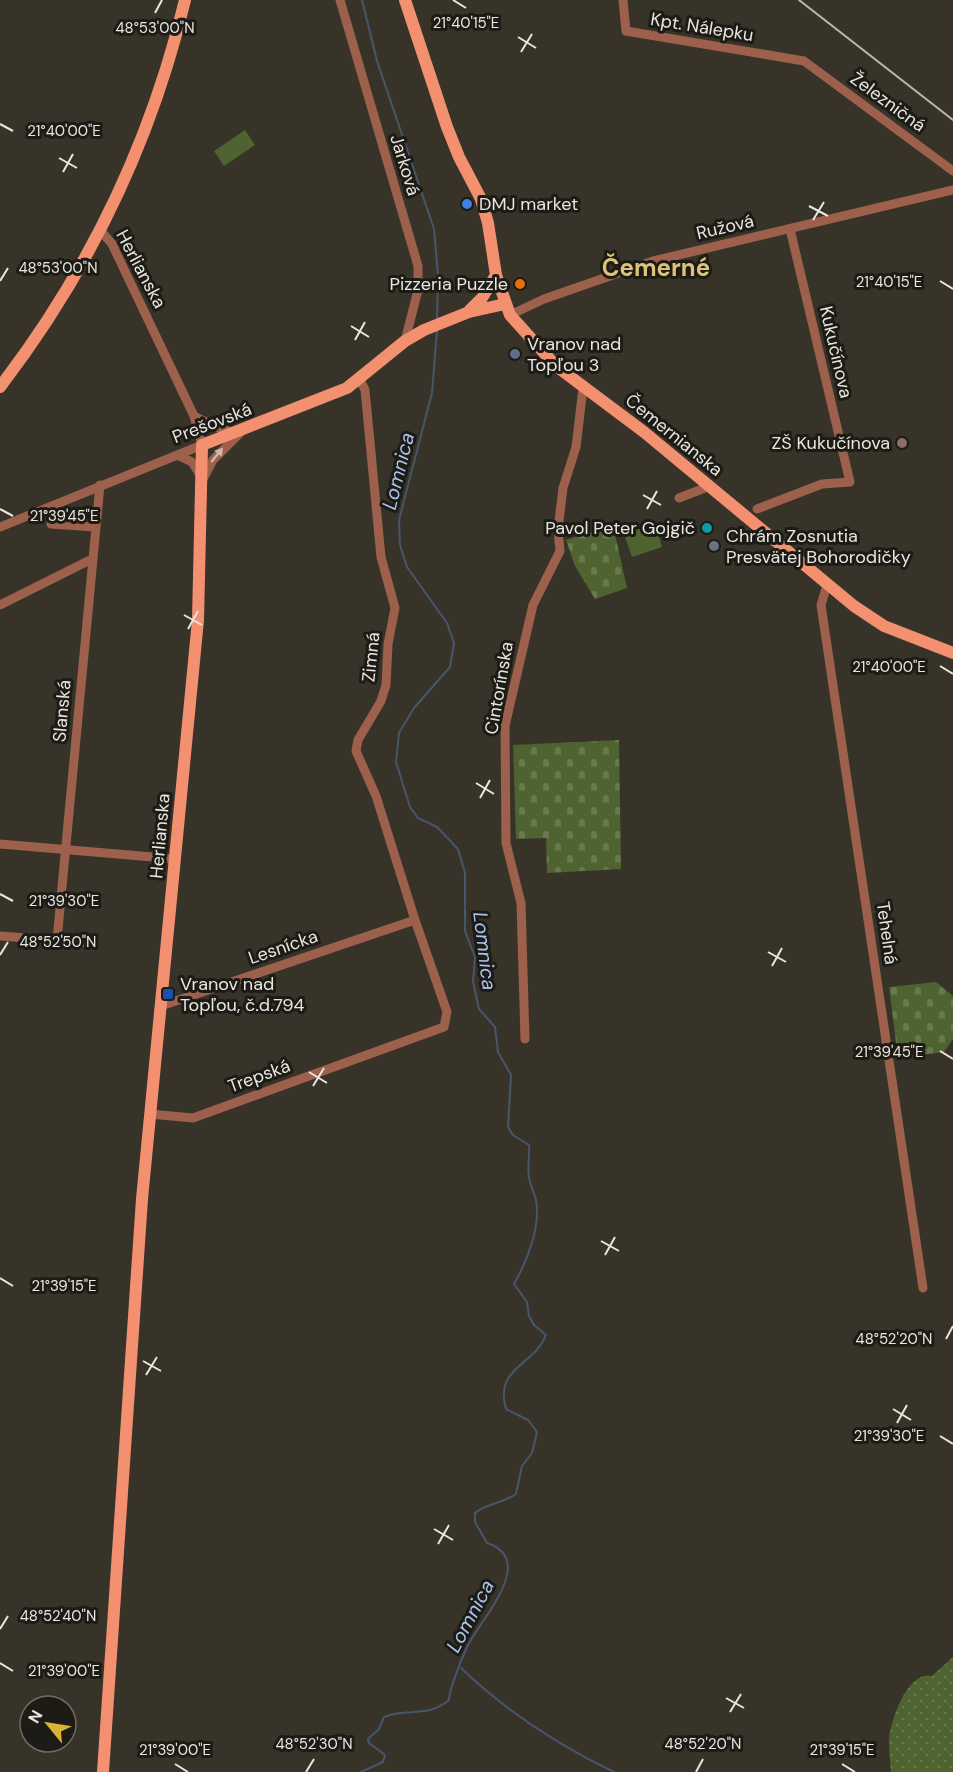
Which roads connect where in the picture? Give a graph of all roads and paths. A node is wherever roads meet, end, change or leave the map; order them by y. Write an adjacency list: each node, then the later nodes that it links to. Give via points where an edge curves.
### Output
1 (185, 0): 9 (main road, Herlianska, via 143,138)
2 (340, 0): 13 (street, Jarková, via 418,266 418,290)
3 (405, 0): 10 (main road, Čemernianska, via 447,127 481,199)
4 (623, 0): 5 (street, Kpt. Nálepku, via 626,31)
5 (804, 61): 6 (street, Železničná)
6 (953, 171)
7 (953, 190): 8 (street, Ružová)
8 (790, 229): 11 (street, Ružová, via 653,261); 25 (street, Kukučínova, via 850,482 822,484)
9 (101, 231): 15 (main road, via 51,316); 17 (street, Herlianska, via 112,244)
10 (496, 274): 11 (main road, Čemernianska); 12 (main road)
11 (508, 309): 12 (main road, Prešovská); 16 (main road, Čemernianska, via 556,366)
12 (469, 312): 13 (main road, Prešovská)
13 (405, 341): 14 (main road, Prešovská)
14 (360, 380): 18 (main road, Prešovská); 36 (street, Zimná, via 365,390 381,557 394,608 386,685 356,751 376,796)
15 (0, 387)
16 (584, 388): 23 (main road, Čemernianska); 42 (street, Cintorínska, via 576,447 562,498 560,551 533,605 505,726 506,843 521,903)
17 (194, 416): 18 (street); 19 (street, Herlianska)
18 (239, 432): 19 (main road, Prešovská); 21 (street, one-way to 18)
19 (201, 445): 20 (street, Prešovská); 21 (main road, Herlianska)
20 (177, 455): 21 (street, via 192,462); 22 (street, Prešovská)
21 (200, 480): 35 (main road, Herlianska, via 198,620)
22 (100, 485): 27 (street, Prešovská); 28 (street, Slanská)
23 (710, 486): 24 (street); 30 (main road, Čemernianska)
24 (679, 498)
25 (756, 509)
26 (51, 524): 28 (street)
27 (0, 527)
28 (96, 527): 29 (street, Slanská)
29 (92, 559): 31 (street); 34 (street, Slanská)
30 (827, 585): 32 (main road, Čemernianska, via 884,626); 44 (street, Tehelná, via 821,605)
31 (0, 605)
32 (953, 653)
33 (0, 844): 34 (street)
34 (66, 852): 35 (street); 38 (street, Slanská)
35 (176, 859): 40 (main road, Herlianska)
36 (415, 920): 40 (street, Lesnícka); 41 (street, Zimná, via 447,1012)
37 (0, 936): 38 (street)
38 (57, 940): 39 (street)
39 (92, 943)
40 (161, 1006): 43 (main road, Herlianska)
41 (444, 1027): 43 (street, Trepská, via 193,1118)
42 (525, 1039)
43 (150, 1114): 45 (main road, Herlianska)
44 (922, 1288)
45 (103, 1772)

